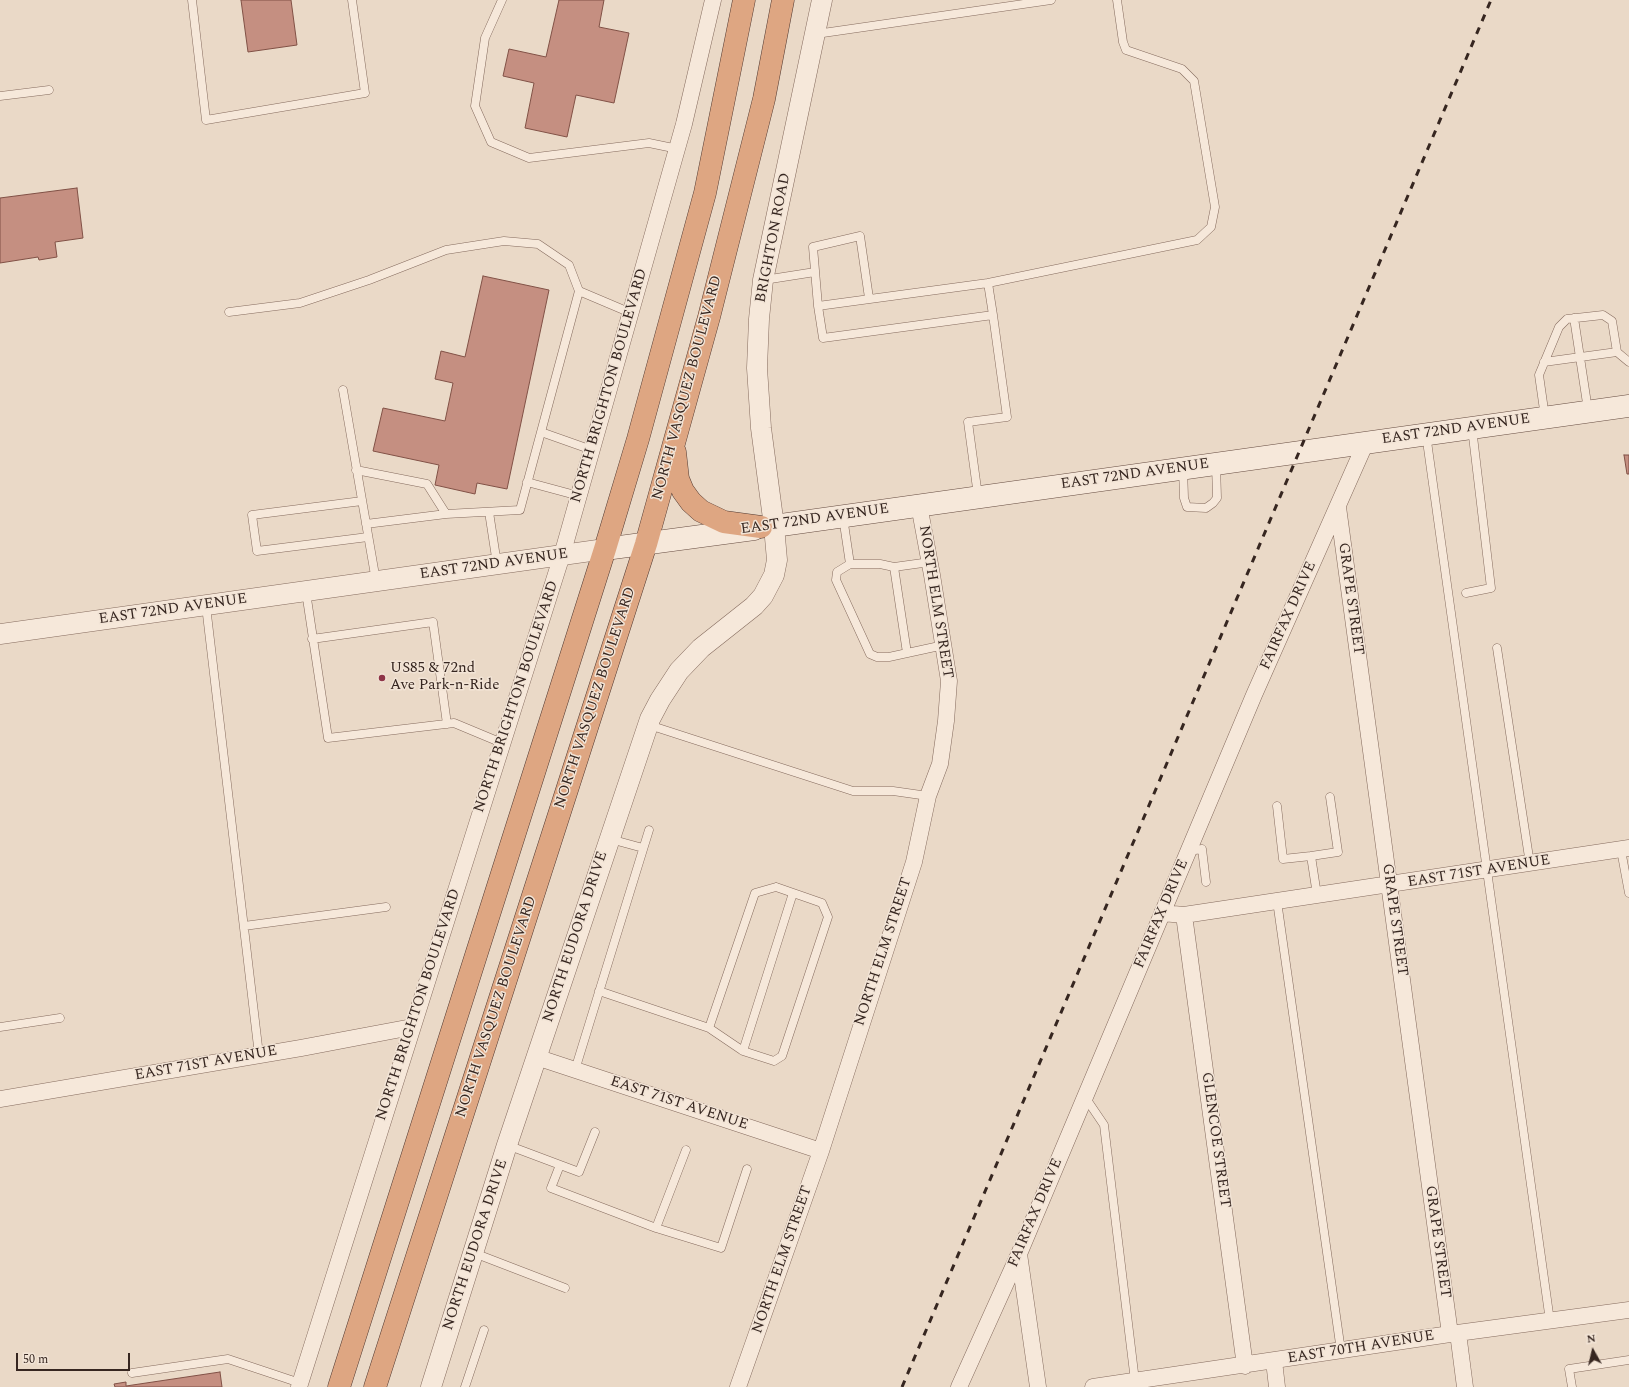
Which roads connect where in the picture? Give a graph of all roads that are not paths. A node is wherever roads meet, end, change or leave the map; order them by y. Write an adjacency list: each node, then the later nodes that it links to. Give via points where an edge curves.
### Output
1 (192, 0): 2 (lane, via 206,120 366,92)
2 (352, 0)
3 (502, 0): 13 (lane, via 485,38 475,106 491,142 529,158 649,143)
4 (713, 0): 13 (street, NORTH BRIGHTON BOULEVARD)
5 (744, 0): 54 (highway, via 700,215)
6 (783, 0): 35 (highway, NORTH VASQUEZ BOULEVARD, via 764,99)
7 (822, 0): 10 (street, BRIGHTON ROAD)
8 (1051, 0): 10 (lane)
9 (1117, 0): 16 (lane, via 1126,50 1182,69 1194,81 1215,207 1211,227 1197,240)
10 (816, 34): 15 (street, BRIGHTON ROAD)
11 (49, 90): 12 (lane)
12 (0, 96)
13 (678, 149): 21 (street, NORTH BRIGHTON BOULEVARD)
14 (815, 272): 15 (lane); 18 (lane, via 812,247 860,236); 19 (lane)
15 (763, 280): 51 (street, BRIGHTON ROAD, via 757,368)
16 (988, 283): 18 (lane); 22 (lane)
17 (579, 291): 20 (lane, via 569,265 538,244 504,241 446,250 300,303); 21 (lane); 33 (lane)
18 (869, 298): 19 (lane)
19 (818, 306): 22 (lane, via 822,338)
20 (229, 312)
21 (631, 313): 37 (street, NORTH BRIGHTON BOULEVARD)
22 (993, 315): 43 (lane, via 1007,416 968,422)
23 (1574, 318): 24 (lane, via 1603,314 1612,320); 25 (lane); 26 (lane, via 1567,319 1559,327)
24 (1617, 352): 25 (lane); 27 (lane)
25 (1580, 357): 26 (lane); 30 (lane)
26 (1544, 362): 31 (lane, via 1539,375)
27 (1629, 362)
28 (343, 390): 40 (lane)
29 (1629, 406): 30 (main road, EAST 72ND AVENUE)
30 (1588, 411): 31 (main road, EAST 72ND AVENUE)
31 (1545, 417): 32 (main road, EAST 72ND AVENUE)
32 (1472, 428): 34 (main road, EAST 72ND AVENUE); 62 (lane, via 1491,588)
33 (541, 432): 37 (lane); 41 (lane)
34 (1426, 434): 36 (main road, EAST 72ND AVENUE); 82 (lane)
35 (675, 442): 51 (highway, via 678,479 691,502 724,522); 53 (highway, NORTH VASQUEZ BOULEVARD)
36 (1366, 442): 38 (main road, EAST 72ND AVENUE); 46 (street, FAIRFAX DRIVE)
37 (592, 450): 42 (street, NORTH BRIGHTON BOULEVARD)
38 (1216, 463): 39 (main road, EAST 72ND AVENUE); 39 (lane, via 1217,498 1206,508 1187,507 1184,498)
39 (1183, 468): 43 (main road, EAST 72ND AVENUE)
40 (356, 470): 44 (lane); 48 (lane, via 427,484)
41 (527, 482): 42 (lane); 47 (lane, via 520,510)
42 (579, 496): 55 (street, NORTH BRIGHTON BOULEVARD)
43 (978, 497): 45 (main road, EAST 72ND AVENUE)
44 (362, 501): 50 (lane); 52 (lane, via 252,515 257,551)
45 (919, 505): 49 (main road, EAST 72ND AVENUE); 56 (street, NORTH ELM STREET)
46 (1338, 507): 79 (street, FAIRFAX DRIVE); 84 (street, GRAPE STREET)
47 (489, 512): 48 (lane); 58 (lane)
48 (446, 514): 50 (lane)
49 (842, 517): 51 (main road, EAST 72ND AVENUE); 57 (lane)
50 (366, 524): 52 (lane)
51 (768, 527): 53 (main road, EAST 72ND AVENUE); 70 (street, NORTH EUDORA DRIVE, via 777,560 771,584 754,606 701,648 679,671 660,700)
52 (368, 537): 60 (lane)
53 (646, 544): 54 (main road, EAST 72ND AVENUE); 126 (highway, NORTH VASQUEZ BOULEVARD)
54 (605, 549): 55 (street, EAST 72ND AVENUE); 125 (highway)
55 (562, 556): 58 (street, EAST 72ND AVENUE); 71 (street, NORTH BRIGHTON BOULEVARD)
56 (930, 562): 59 (lane); 66 (street, NORTH ELM STREET)
57 (850, 564): 59 (lane, via 880,564); 68 (lane, via 837,572 836,580 870,654 889,657)
58 (497, 565): 60 (street, EAST 72ND AVENUE)
59 (894, 567): 68 (lane)
60 (376, 582): 61 (street, EAST 72ND AVENUE)
61 (306, 592): 63 (street, EAST 72ND AVENUE); 65 (lane)
62 (1466, 593)
63 (206, 606): 64 (street, EAST 72ND AVENUE); 92 (lane)
64 (0, 634)
65 (312, 639): 69 (lane, via 328,738); 69 (lane, via 433,622)
66 (944, 645): 68 (lane); 72 (street, NORTH ELM STREET, via 949,681 946,721 940,764)
67 (1497, 648): 81 (lane)
68 (907, 653)
69 (447, 724): 71 (lane, via 454,723)
70 (648, 725): 72 (lane, via 852,791 893,791); 76 (street, NORTH EUDORA DRIVE)
71 (502, 743): 96 (street, NORTH BRIGHTON BOULEVARD)
72 (928, 796): 107 (street, NORTH ELM STREET, via 914,862)
73 (1330, 797): 80 (lane, via 1338,852)
74 (1277, 806): 80 (lane, via 1283,859)
75 (648, 830): 77 (lane)
76 (610, 838): 77 (lane); 100 (street, NORTH EUDORA DRIVE)
77 (643, 848): 93 (lane)
78 (1625, 849): 81 (street, EAST 71ST AVENUE); 86 (lane)
79 (1188, 851): 83 (lane, via 1202,849); 90 (street, FAIRFAX DRIVE)
80 (1311, 856): 87 (lane)
81 (1530, 864): 82 (street, EAST 71ST AVENUE)
82 (1487, 870): 84 (street, EAST 71ST AVENUE); 115 (lane)
83 (1206, 882)
84 (1389, 885): 87 (street, EAST 71ST AVENUE); 117 (street, GRAPE STREET)
85 (793, 893): 97 (lane, via 776,887 755,893); 98 (lane); 98 (lane, via 822,903 828,917 782,1056 774,1061)
86 (1629, 893)
87 (1317, 895): 88 (street, EAST 71ST AVENUE)
88 (1277, 901): 91 (street, EAST 71ST AVENUE); 118 (lane)
89 (386, 907): 92 (lane)
90 (1162, 913): 91 (street, EAST 71ST AVENUE); 102 (street, FAIRFAX DRIVE)
91 (1184, 915): 121 (street, GLENCOE STREET)
92 (244, 926): 99 (lane)
93 (599, 991): 97 (lane); 101 (lane)
94 (60, 1018): 95 (lane)
95 (0, 1027)
96 (412, 1028): 99 (street, EAST 71ST AVENUE); 124 (street, NORTH BRIGHTON BOULEVARD)
97 (709, 1028): 98 (lane)
98 (743, 1051)
99 (259, 1055): 103 (street, EAST 71ST AVENUE)
100 (536, 1057): 101 (street, EAST 71ST AVENUE); 105 (street, NORTH EUDORA DRIVE)
101 (575, 1070): 107 (street, EAST 71ST AVENUE)
102 (1085, 1097): 112 (street, FAIRFAX DRIVE); 123 (lane, via 1104,1125)
103 (0, 1099)
104 (595, 1132): 108 (lane, via 579,1172)
105 (508, 1145): 108 (lane); 111 (street, NORTH EUDORA DRIVE)
106 (686, 1150): 110 (lane)
107 (821, 1151): 129 (street, NORTH ELM STREET)
108 (560, 1165): 110 (lane, via 551,1188)
109 (748, 1169): 110 (lane, via 721,1248)
110 (656, 1228)
111 (474, 1252): 113 (lane); 127 (street, NORTH EUDORA DRIVE)
112 (1019, 1254): 130 (street, FAIRFAX DRIVE); 131 (street)
113 (565, 1288)
114 (1629, 1310): 115 (street, EAST 70TH AVENUE)
115 (1550, 1321): 117 (street, EAST 70TH AVENUE)
116 (484, 1330): 128 (lane)
117 (1454, 1334): 118 (street, EAST 70TH AVENUE); 134 (street, GRAPE STREET)
118 (1341, 1351): 120 (street, EAST 70TH AVENUE)
119 (1629, 1360): 135 (lane, via 1569,1368)
120 (1274, 1361): 121 (street, EAST 70TH AVENUE); 133 (street)
121 (1245, 1366): 123 (street, EAST 70TH AVENUE)
122 (132, 1373): 124 (lane, via 228,1359)
123 (1135, 1381): 132 (street, EAST 70TH AVENUE)
124 (300, 1385)
125 (339, 1387)
126 (375, 1387)
127 (431, 1387)
128 (465, 1387)
129 (738, 1387)
130 (959, 1387)
131 (1038, 1387)
132 (1093, 1387)
133 (1277, 1387)
134 (1465, 1387)
135 (1572, 1387)

